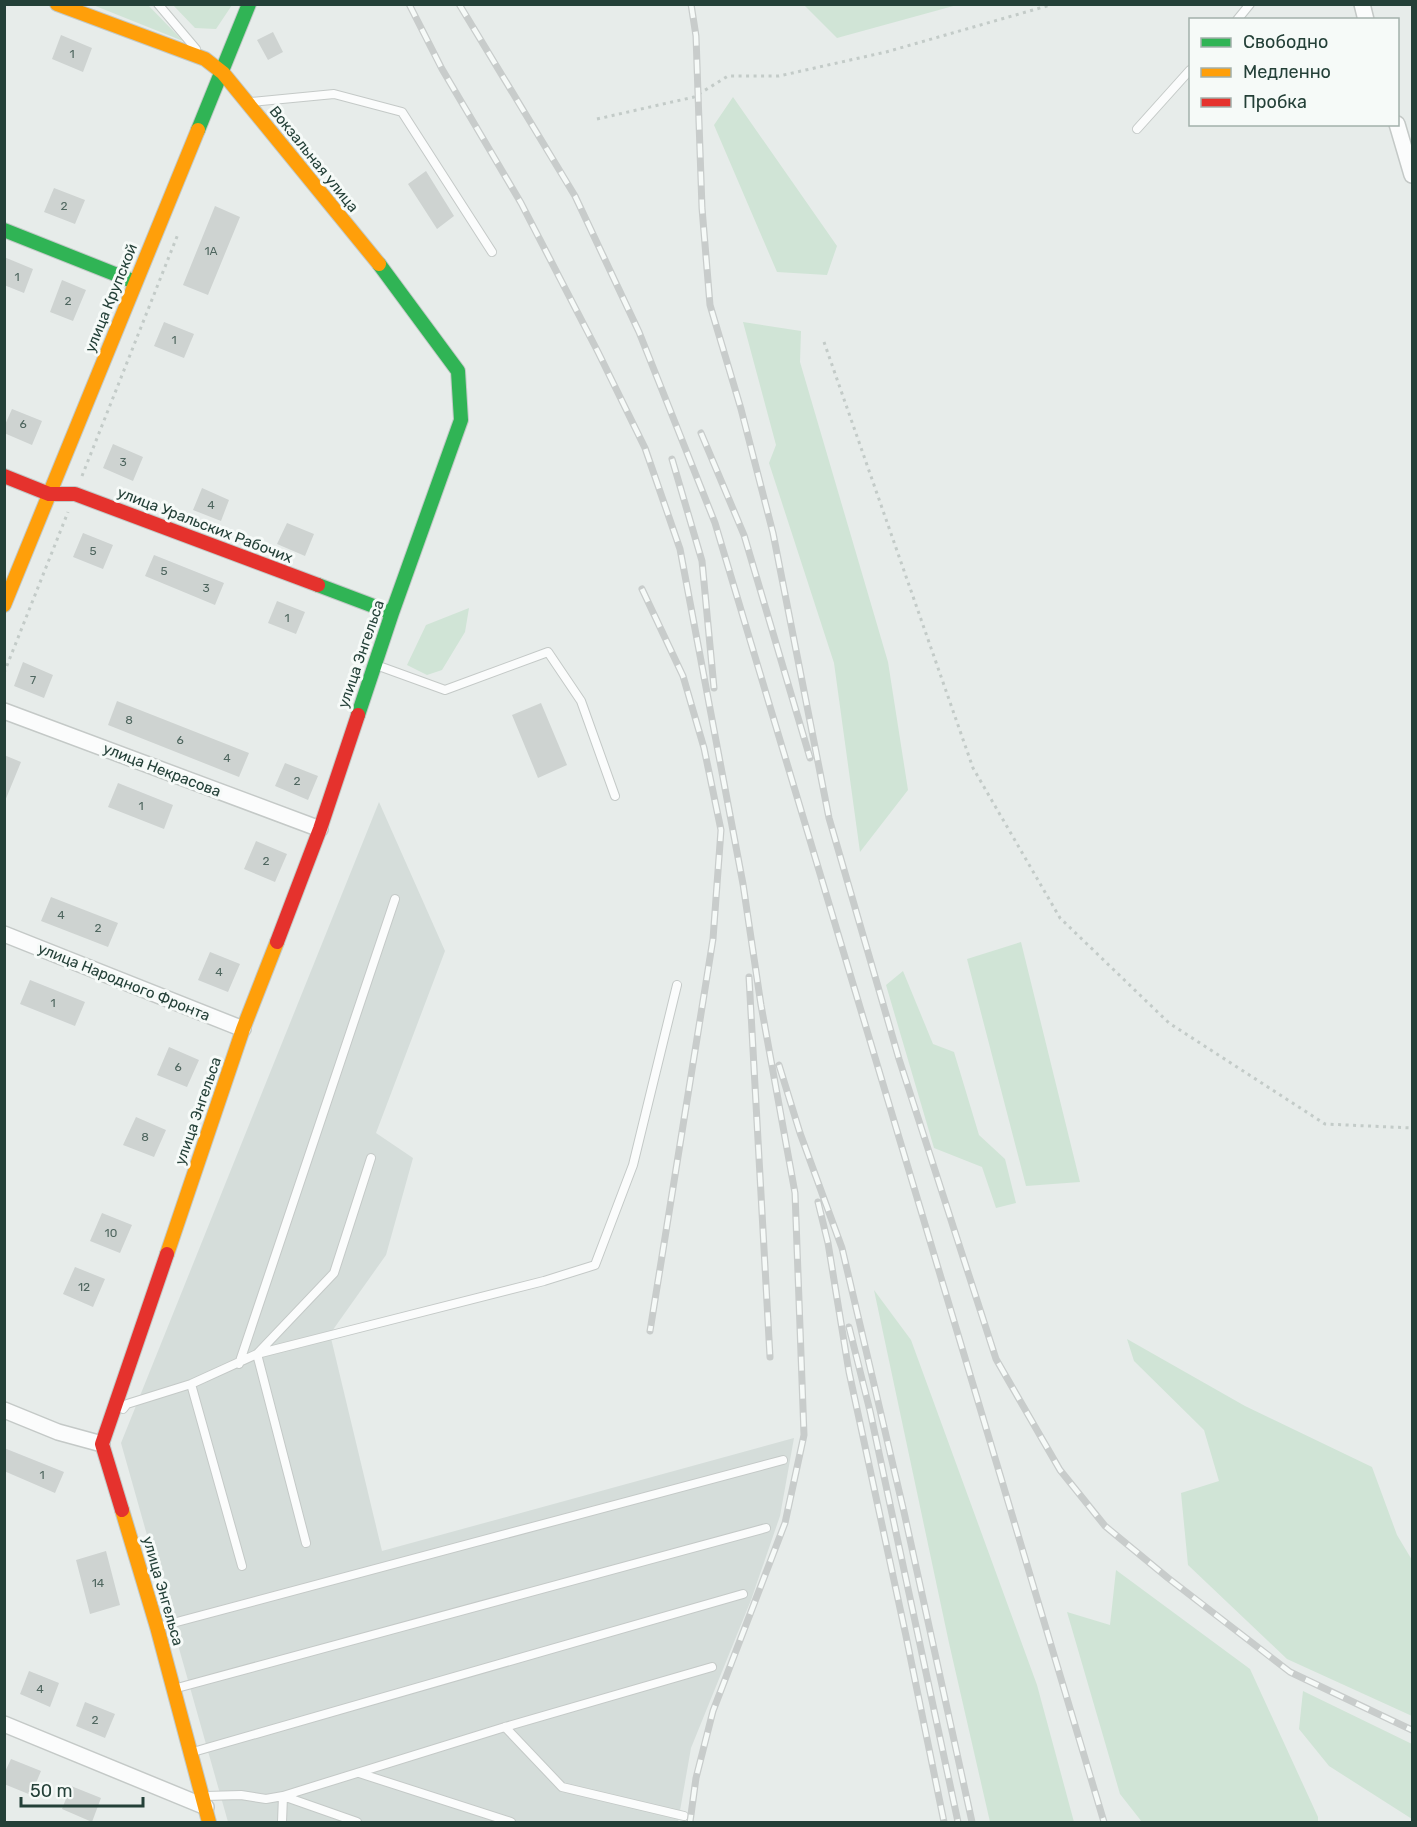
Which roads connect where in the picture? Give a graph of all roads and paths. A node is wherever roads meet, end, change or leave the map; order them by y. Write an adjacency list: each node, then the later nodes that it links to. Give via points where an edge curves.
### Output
1 (57, 4): 7 (street, Вокзальная улица)
2 (158, 4): 7 (lane)
3 (1054, 4): 11 (path, via 886,52 779,76 728,76 694,97)
4 (1250, 4): 6 (lane)
5 (247, 6): 9 (street, улица Крупской)
6 (1239, 18)
7 (205, 59): 9 (street, Вокзальная улица)
8 (1189, 72): 13 (lane)
9 (223, 73): 10 (street, Вокзальная улица); 18 (street, улица Крупской)
10 (246, 102): 17 (lane, via 334,94 402,112); 20 (street, Вокзальная улица, via 385,272 458,371)
11 (597, 119)
12 (1398, 126): 14 (street)
13 (1137, 129)
14 (1413, 175)
15 (182, 225): 23 (path)
16 (4, 230): 18 (street)
17 (492, 252)
18 (135, 282): 22 (street, улица Крупской)
19 (824, 342): 35 (path, via 973,768 1060,918 1170,1023 1325,1124)
20 (461, 420): 25 (street, улица Энгельса)
21 (4, 476): 22 (street, улица Уральских Рабочих)
22 (49, 494): 23 (street, улица Уральских Рабочих); 24 (street, улица Крупской)
23 (75, 494): 25 (street, улица Уральских Рабочих); 27 (path)
24 (4, 605)
25 (392, 613): 26 (street, улица Энгельса)
26 (375, 665): 29 (lane, via 445,690 548,652 581,700); 30 (street, улица Энгельса)
27 (4, 673)
28 (4, 711): 30 (street, улица Некрасова)
29 (615, 795)
30 (320, 829): 34 (street, улица Энгельса)
31 (395, 899): 38 (lane)
32 (4, 934): 34 (street, улица Народного Фронта)
33 (677, 985): 37 (lane, via 633,1165 595,1265)
34 (243, 1029): 41 (street, улица Энгельса)
35 (1413, 1128)
36 (371, 1158): 37 (lane, via 334,1274)
37 (257, 1354): 38 (lane); 44 (lane)
38 (239, 1364): 39 (lane)
39 (191, 1384): 41 (lane, via 127,1404); 45 (lane)
40 (4, 1410): 41 (street, via 58,1432)
41 (102, 1444): 47 (street, улица Энгельса)
42 (783, 1461): 47 (lane)
43 (766, 1528): 49 (lane)
44 (306, 1543)
45 (242, 1566)
46 (743, 1594): 52 (lane)
47 (157, 1627): 49 (street, улица Энгельса)
48 (712, 1667): 51 (lane)
49 (174, 1689): 52 (street, улица Энгельса)
50 (4, 1724): 55 (street)
51 (505, 1727): 53 (lane); 56 (lane, via 562,1787)
52 (191, 1752): 55 (street, улица Энгельса)
53 (359, 1773): 54 (lane); 59 (lane)
54 (283, 1796): 55 (lane, via 266,1799 241,1795); 57 (lane); 58 (lane)
55 (206, 1809)
56 (684, 1816)
57 (282, 1822)
58 (357, 1822)
59 (511, 1822)

